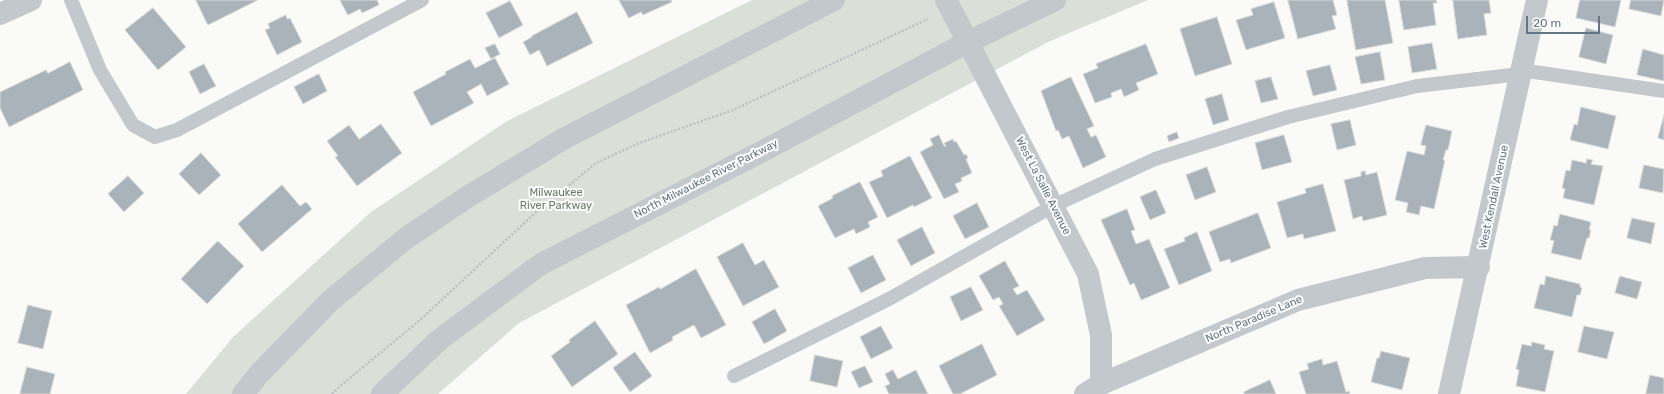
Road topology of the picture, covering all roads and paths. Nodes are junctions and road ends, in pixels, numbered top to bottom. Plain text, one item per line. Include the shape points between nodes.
1 (31, 0) edge
2 (71, 0) edge
3 (422, 0) edge
4 (834, 0) edge
5 (1055, 0) edge
6 (1537, 0) edge
7 (948, 4) edge
8 (0, 14) edge
9 (968, 42) junction
10 (1521, 72) junction
11 (1664, 91) edge
12 (1053, 206) junction
13 (1479, 267) junction
14 (734, 376) dead end
15 (1093, 389) edge
16 (242, 394) edge
17 (332, 394) edge
18 (382, 394) edge
19 (1449, 394) edge

1 - 8 street
2 - 3 lane via 100,70 133,125 155,137 177,130
4 - 16 street via 565,138 405,239 330,301
5 - 9 street, North Milwaukee River Parkway
6 - 10 street, West Kendall Avenue
7 - 9 street, West La Salle Avenue
7 - 17 path via 733,110 639,143 596,163 533,215 431,310
9 - 12 street, West La Salle Avenue
9 - 18 street, North Milwaukee River Parkway via 541,264 439,340
10 - 11 lane
10 - 12 lane via 1416,86 1288,117 1156,159
10 - 13 street, West Kendall Avenue
12 - 14 lane via 888,299
12 - 15 street, West La Salle Avenue via 1088,274 1101,335
13 - 15 street, North Paradise Lane via 1425,268 1298,300
13 - 19 street, West Kendall Avenue

